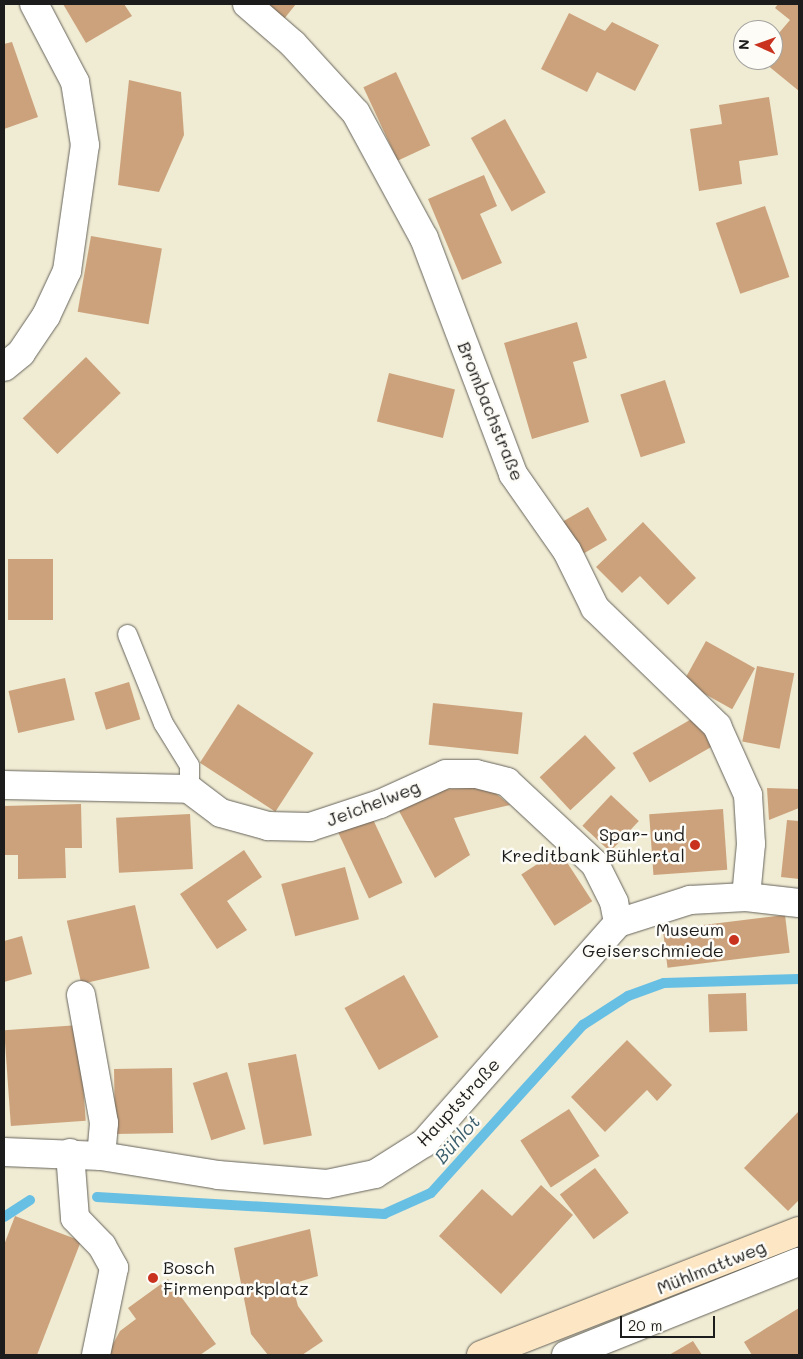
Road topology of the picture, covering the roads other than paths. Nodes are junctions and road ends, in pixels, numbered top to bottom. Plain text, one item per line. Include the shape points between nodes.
1 (34, 4) edge
2 (247, 4) edge
3 (4, 367) edge
4 (127, 634) dead end
5 (4, 785) edge
6 (189, 789) junction
7 (746, 897) junction
8 (799, 903) edge
9 (618, 923) junction
10 (81, 995) dead end
11 (4, 1152) edge
12 (70, 1153) junction
13 (101, 1156) junction
14 (799, 1231) edge
15 (799, 1262) edge
16 (96, 1355) edge
17 (481, 1355) edge
18 (566, 1355) edge

1 - 3 street via 75,82 85,145 66,271 46,316 21,353
2 - 7 street, Brombachstraße via 293,44 356,113 424,238 513,474 567,551 595,608 717,726 748,795 751,844
4 - 6 lane via 163,723 189,765
5 - 6 street
6 - 9 street, Jeichelweg via 221,813 268,826 310,827 380,804 446,774 476,774 508,782 595,864 614,902
7 - 8 street
7 - 9 street via 690,900
9 - 13 street, Hauptstraße via 424,1143 375,1174 327,1184 218,1175
10 - 13 street via 104,1123
11 - 12 street, Hauptstraße
12 - 13 street, Hauptstraße
12 - 16 street via 76,1189 75,1218 102,1246 114,1268
14 - 17 main road, Mühlmattweg
15 - 18 street

